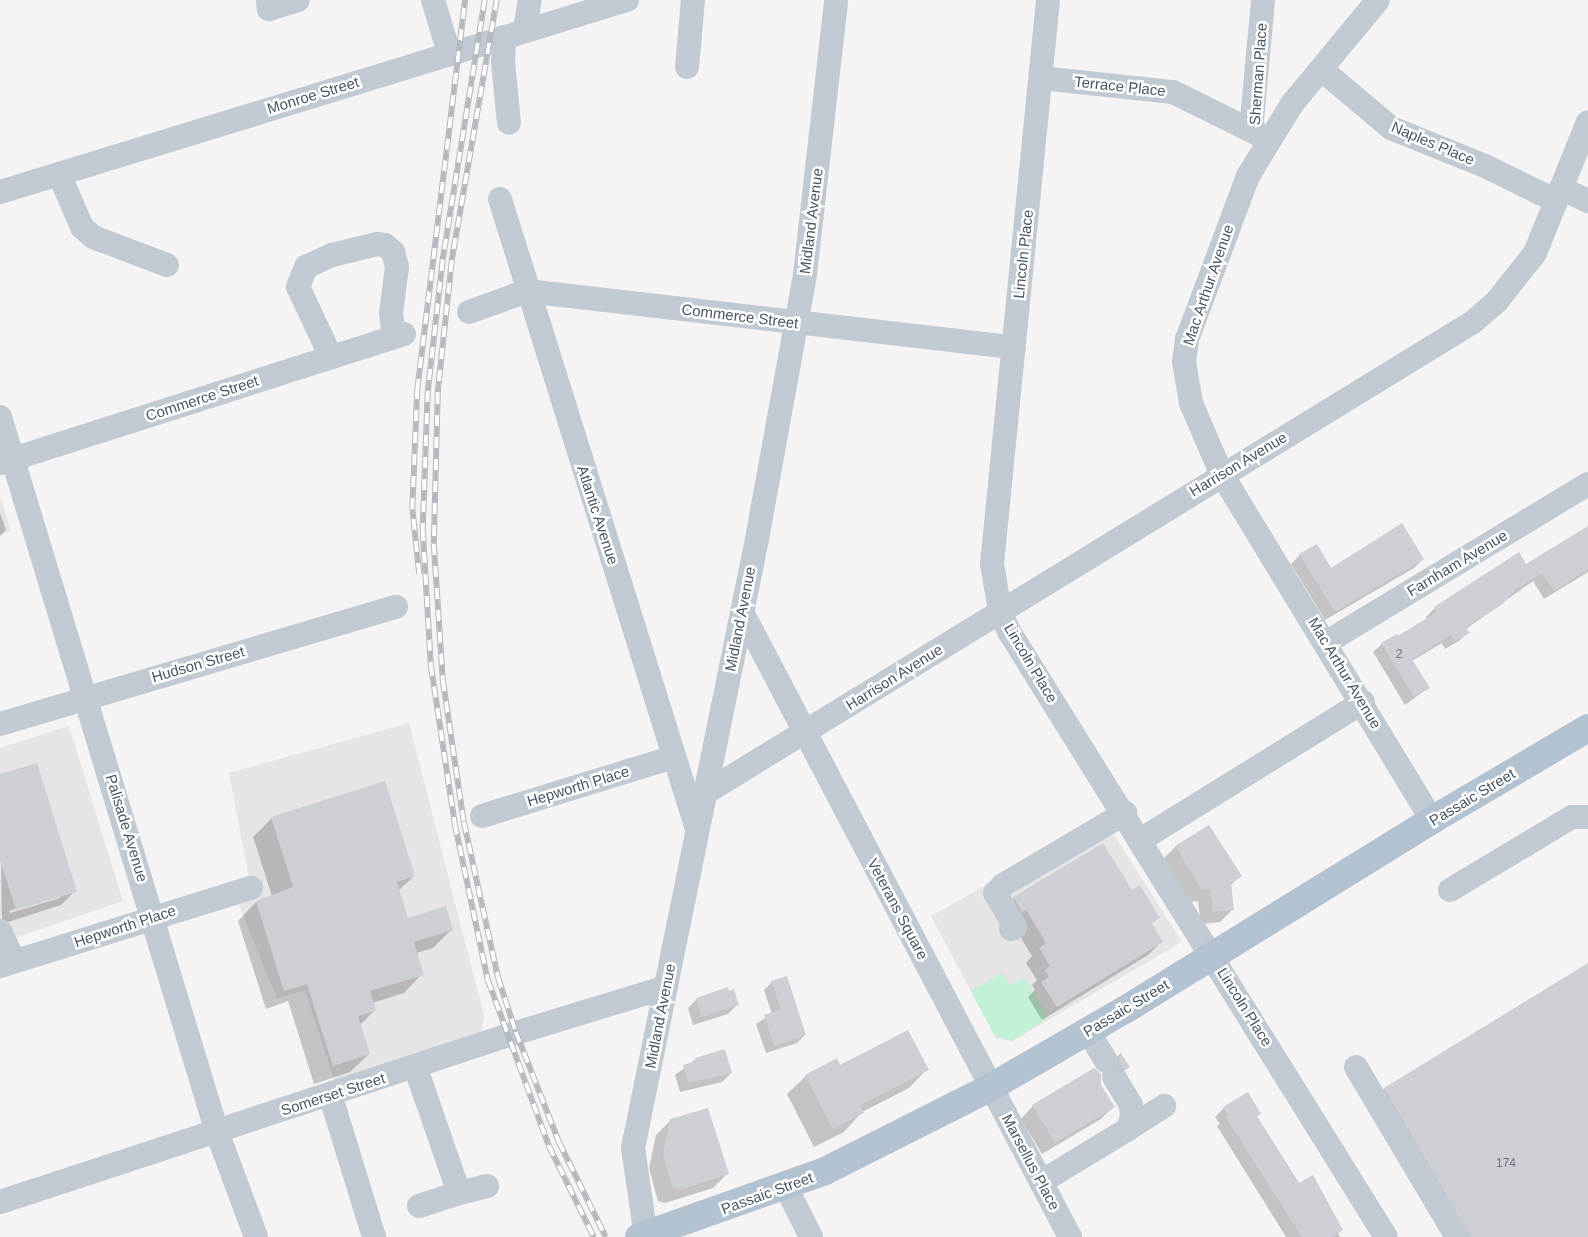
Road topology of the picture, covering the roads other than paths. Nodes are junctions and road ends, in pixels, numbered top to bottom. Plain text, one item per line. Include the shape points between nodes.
1 (268, 0) edge
2 (298, 0) edge
3 (434, 0) edge
4 (530, 0) edge
5 (626, 0) edge
6 (694, 0) edge
7 (836, 0) edge
8 (1048, 0) edge
9 (1263, 0) edge
10 (1378, 0) edge
11 (515, 34) junction
12 (449, 53) junction
13 (687, 67) dead end
14 (1320, 69) junction
15 (1040, 78) junction
16 (1588, 122) edge
17 (509, 123) dead end
18 (1260, 134) junction
19 (59, 174) junction
20 (0, 192) edge
21 (1558, 195) junction
22 (500, 199) dead end
23 (1588, 201) edge
24 (167, 265) dead end
25 (527, 292) junction
26 (469, 312) dead end
27 (796, 322) junction
28 (1014, 347) junction
29 (331, 357) junction
30 (0, 417) edge
31 (6, 461) edge
32 (1221, 473) junction
33 (1588, 484) edge
34 (396, 607) dead end
35 (1000, 611) junction
36 (742, 612) junction
37 (1327, 642) junction
38 (86, 696) junction
39 (1363, 702) junction
40 (0, 724) edge
41 (1588, 728) edge
42 (806, 731) junction
43 (674, 757) junction
44 (705, 793) junction
45 (1125, 812) junction
46 (482, 816) dead end
47 (1588, 817) edge
48 (1432, 820) junction
49 (698, 831) junction
50 (1142, 839) junction
51 (251, 888) dead end
52 (1450, 890) dead end
53 (154, 916) junction
54 (1011, 929) dead end
55 (0, 931) edge
56 (1212, 955) junction
57 (7, 964) edge
58 (666, 987) junction
59 (1088, 1031) junction
60 (415, 1066) junction
61 (1356, 1067) dead end
62 (991, 1087) junction
63 (330, 1094) junction
64 (1164, 1106) dead end
65 (1128, 1129) junction
66 (217, 1132) junction
67 (1042, 1182) junction
68 (487, 1186) dead end
69 (786, 1187) junction
70 (459, 1193) junction
71 (0, 1202) edge
72 (419, 1206) dead end
73 (643, 1236) edge
74 (256, 1237) edge
75 (374, 1237) edge
76 (811, 1237) edge
77 (1070, 1237) edge
78 (1386, 1237) edge
79 (1457, 1237) edge

1 - 2 street via 269,9
3 - 12 street
4 - 11 street
5 - 11 street, Monroe Street
6 - 13 street
7 - 27 street, Midland Avenue via 805,274
8 - 15 street, Lincoln Place
9 - 18 street, Sherman Place
10 - 14 street, Mac Arthur Avenue
11 - 12 street, Monroe Street
11 - 17 street
12 - 19 street, Monroe Street
14 - 18 street, Mac Arthur Avenue
14 - 21 street, Naples Place via 1391,128
15 - 18 street, Terrace Place via 1173,92
15 - 28 street, Lincoln Place
16 - 21 street, Harrison Avenue
18 - 32 street, Mac Arthur Avenue via 1187,339 1185,382
19 - 20 street, Monroe Street
19 - 24 street via 82,227 93,238
21 - 23 street, Naples Place
21 - 32 street, Harrison Avenue via 1530,260 1496,301 1473,322
22 - 25 street, Atlantic Avenue
25 - 26 street, Commerce Street
25 - 27 street, Commerce Street
25 - 43 street, Atlantic Avenue
27 - 28 street, Commerce Street
27 - 36 street, Midland Avenue
28 - 35 street, Lincoln Place via 992,564
29 - 29 street, Commerce Street via 399,335 391,313 397,267 392,252 385,245 377,244 332,256 306,267 298,287
29 - 31 street, Commerce Street
30 - 31 street, Palisade Avenue
31 - 38 street, Palisade Avenue
32 - 35 street, Harrison Avenue
32 - 37 street, Mac Arthur Avenue
33 - 37 street, Farnham Avenue
34 - 38 street, Hudson Street
35 - 42 street, Harrison Avenue
35 - 45 street, Lincoln Place via 1010,633
36 - 42 street, Veterans Square
36 - 44 street, Midland Avenue
37 - 39 street, Mac Arthur Avenue
38 - 40 street, Hudson Street
38 - 53 street, Palisade Avenue
39 - 48 street, Mac Arthur Avenue
39 - 50 street
41 - 48 main road, Passaic Street
42 - 44 street
42 - 62 street, Veterans Square
43 - 46 street, Hepworth Place
43 - 49 street, Atlantic Avenue
44 - 49 street, Midland Avenue
45 - 50 street, Lincoln Place
45 - 54 street via 1003,884 995,893 1015,927
47 - 52 street via 1572,817
48 - 56 main road, Passaic Street
49 - 58 street, Midland Avenue
50 - 56 street, Lincoln Place
51 - 53 street, Hepworth Place
53 - 57 street, Hepworth Place
53 - 66 street, Palisade Avenue
55 - 57 street
56 - 59 main road, Passaic Street
56 - 78 street, Lincoln Place
58 - 60 street, Somerset Street
58 - 73 street, Midland Avenue via 633,1148
59 - 62 main road, Passaic Street
59 - 65 street via 1131,1105
60 - 63 street, Somerset Street
60 - 70 street
61 - 79 street
62 - 67 street, Marsellus Place
62 - 69 main road, Passaic Street via 894,1138
63 - 66 street, Somerset Street
63 - 75 street
64 - 65 street
65 - 67 street
66 - 71 street, Somerset Street
66 - 74 street, Palisade Avenue
67 - 77 street, Marsellus Place
68 - 70 street
69 - 73 main road, Passaic Street
69 - 76 street
70 - 72 street

